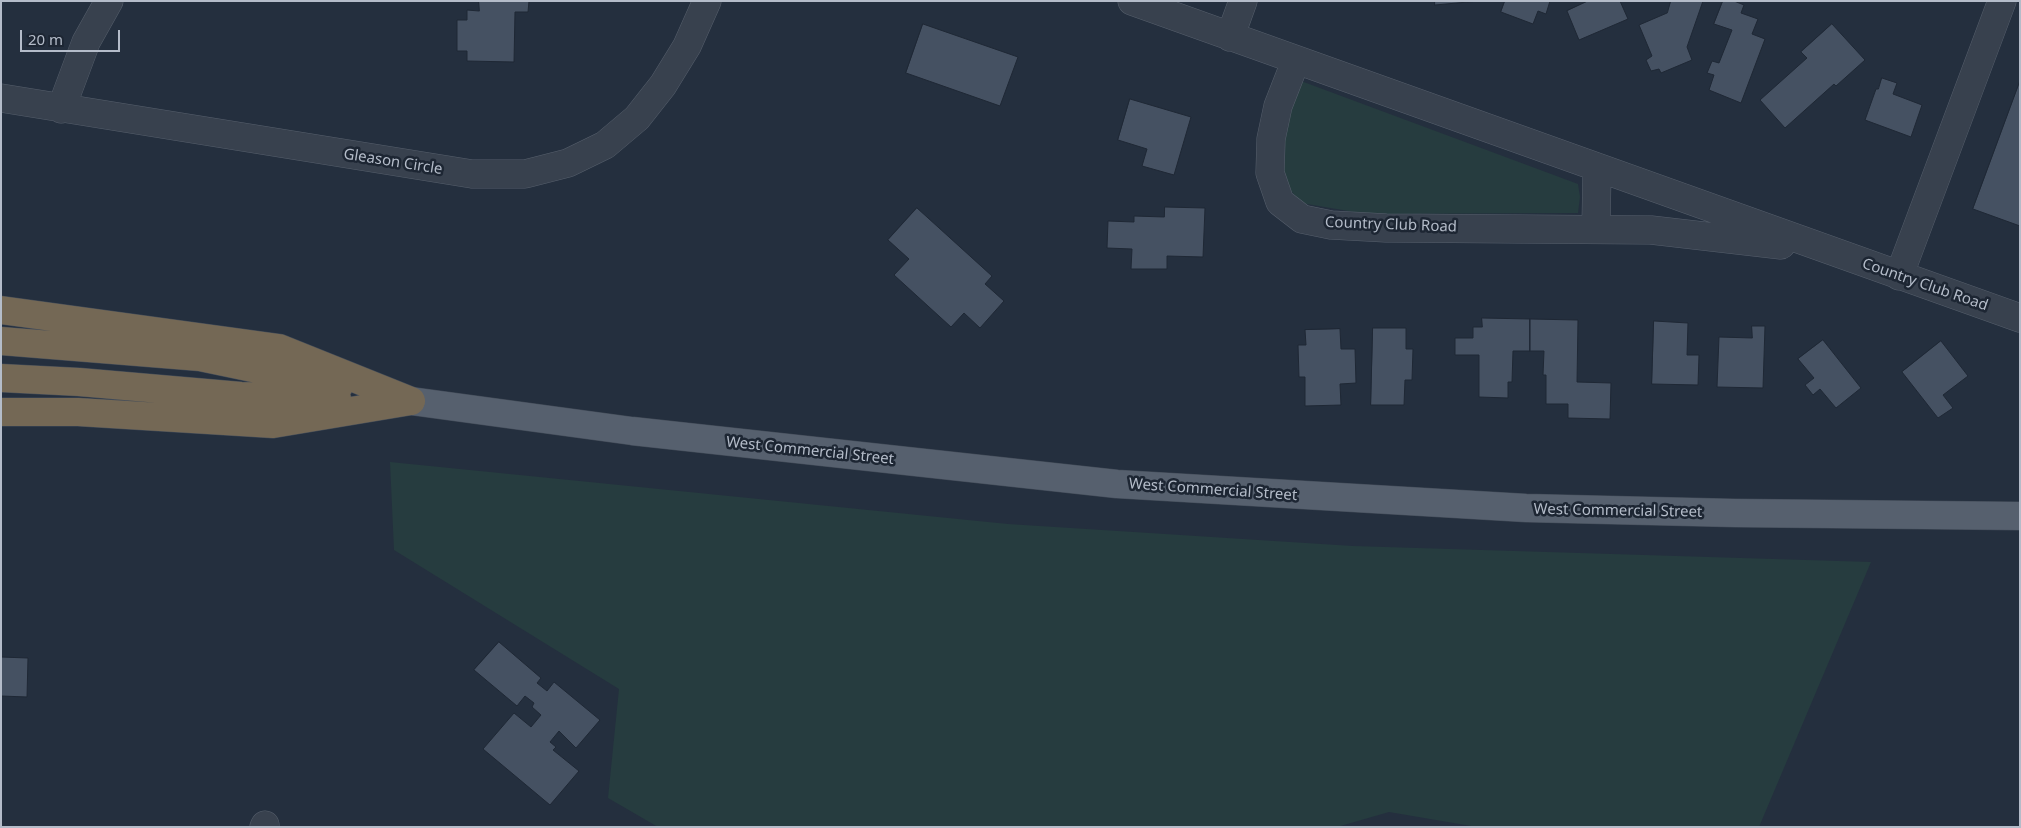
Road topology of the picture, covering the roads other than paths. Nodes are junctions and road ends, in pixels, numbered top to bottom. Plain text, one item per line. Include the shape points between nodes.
1 (109, 1) edge
2 (707, 1) edge
3 (1132, 1) edge
4 (1243, 1) edge
5 (2002, 1) edge
6 (1230, 37) junction
7 (1296, 60) junction
8 (1, 98) edge
9 (60, 109) junction
10 (1596, 168) junction
11 (1596, 229) junction
12 (1830, 251) junction
13 (1899, 276) junction
14 (1, 310) edge
15 (2020, 318) edge
16 (1, 341) edge
17 (1, 378) edge
18 (411, 401) junction
19 (1, 412) edge
20 (2020, 516) edge

1 - 9 street via 86,42
2 - 9 street, Gleason Circle via 687,46 663,85 637,118 605,145 568,163 526,174 472,174
3 - 6 street, Country Club Road
4 - 6 street
5 - 13 street
6 - 7 street, Country Club Road
7 - 10 street, Country Club Road
7 - 11 street, Country Club Road via 1278,106 1271,139 1270,173 1280,202 1302,219 1386,228
8 - 9 street, Gleason Circle
10 - 11 street
10 - 12 street, Country Club Road
11 - 12 street, Country Club Road via 1651,230
12 - 13 street, Country Club Road
13 - 15 street, Country Club Road
14 - 18 highway via 279,348
16 - 18 highway via 200,357
17 - 18 highway via 241,396
18 - 19 highway via 273,424 78,412
18 - 20 main road, West Commercial Street via 652,433 1117,484 1526,508 1734,514

